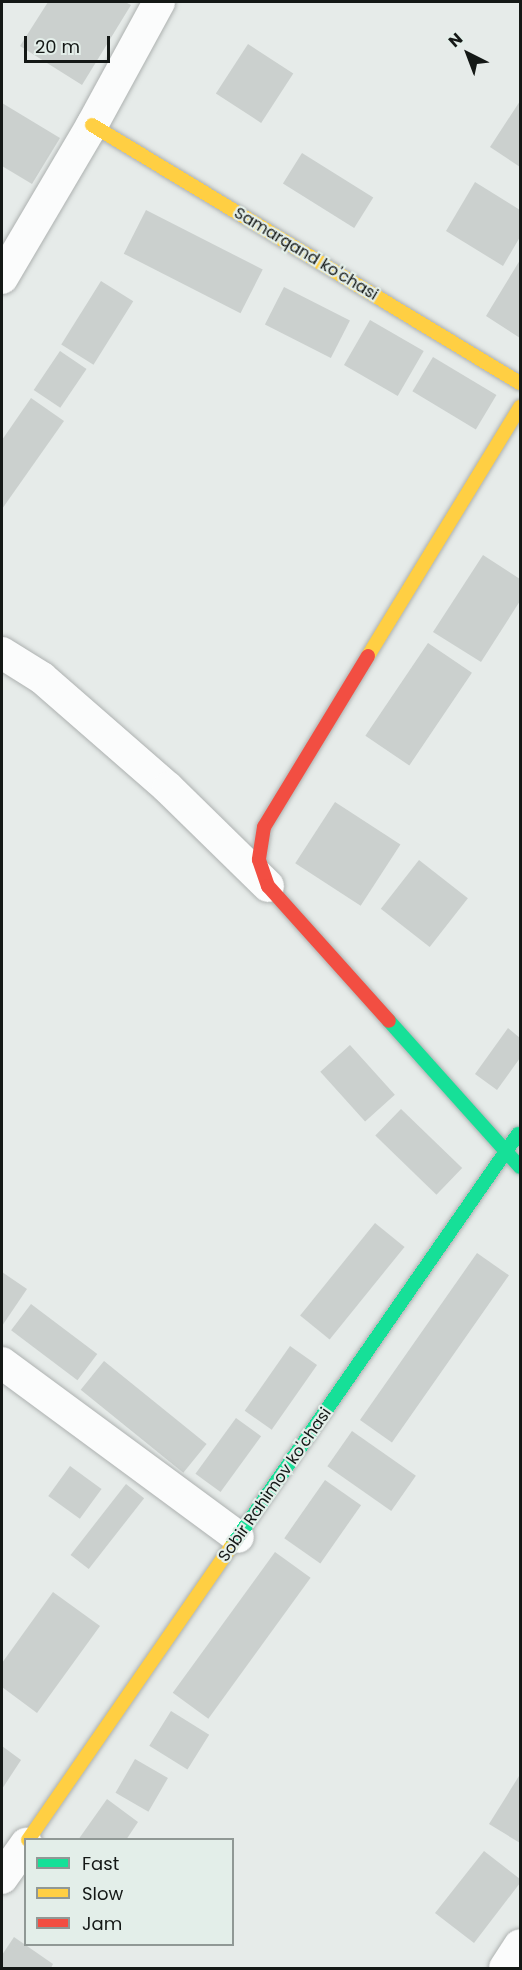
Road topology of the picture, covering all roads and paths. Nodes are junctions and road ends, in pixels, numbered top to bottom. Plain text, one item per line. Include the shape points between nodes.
1 (159, 2) edge
2 (92, 125) junction
3 (2, 278) edge
4 (520, 383) edge
5 (520, 407) edge
6 (2, 653) edge
7 (268, 886) junction
8 (520, 1131) edge
9 (507, 1149) junction
10 (520, 1167) edge
11 (2, 1363) edge
12 (238, 1538) junction
13 (29, 1838) edge
14 (24, 1847) edge
15 (2, 1878) edge
16 (520, 1945) edge
17 (505, 1968) edge

1 - 2 street
2 - 3 street
2 - 4 street, Samarqand ko'chasi
5 - 7 street via 264,827 259,860
6 - 7 street via 60,694 168,788
7 - 9 street
8 - 9 street, Sobir Rahimov ko'chasi
9 - 10 street
9 - 12 street, Sobir Rahimov ko'chasi
11 - 12 street
12 - 13 street, Sobir Rahimov ko'chasi
14 - 15 street
16 - 17 street

